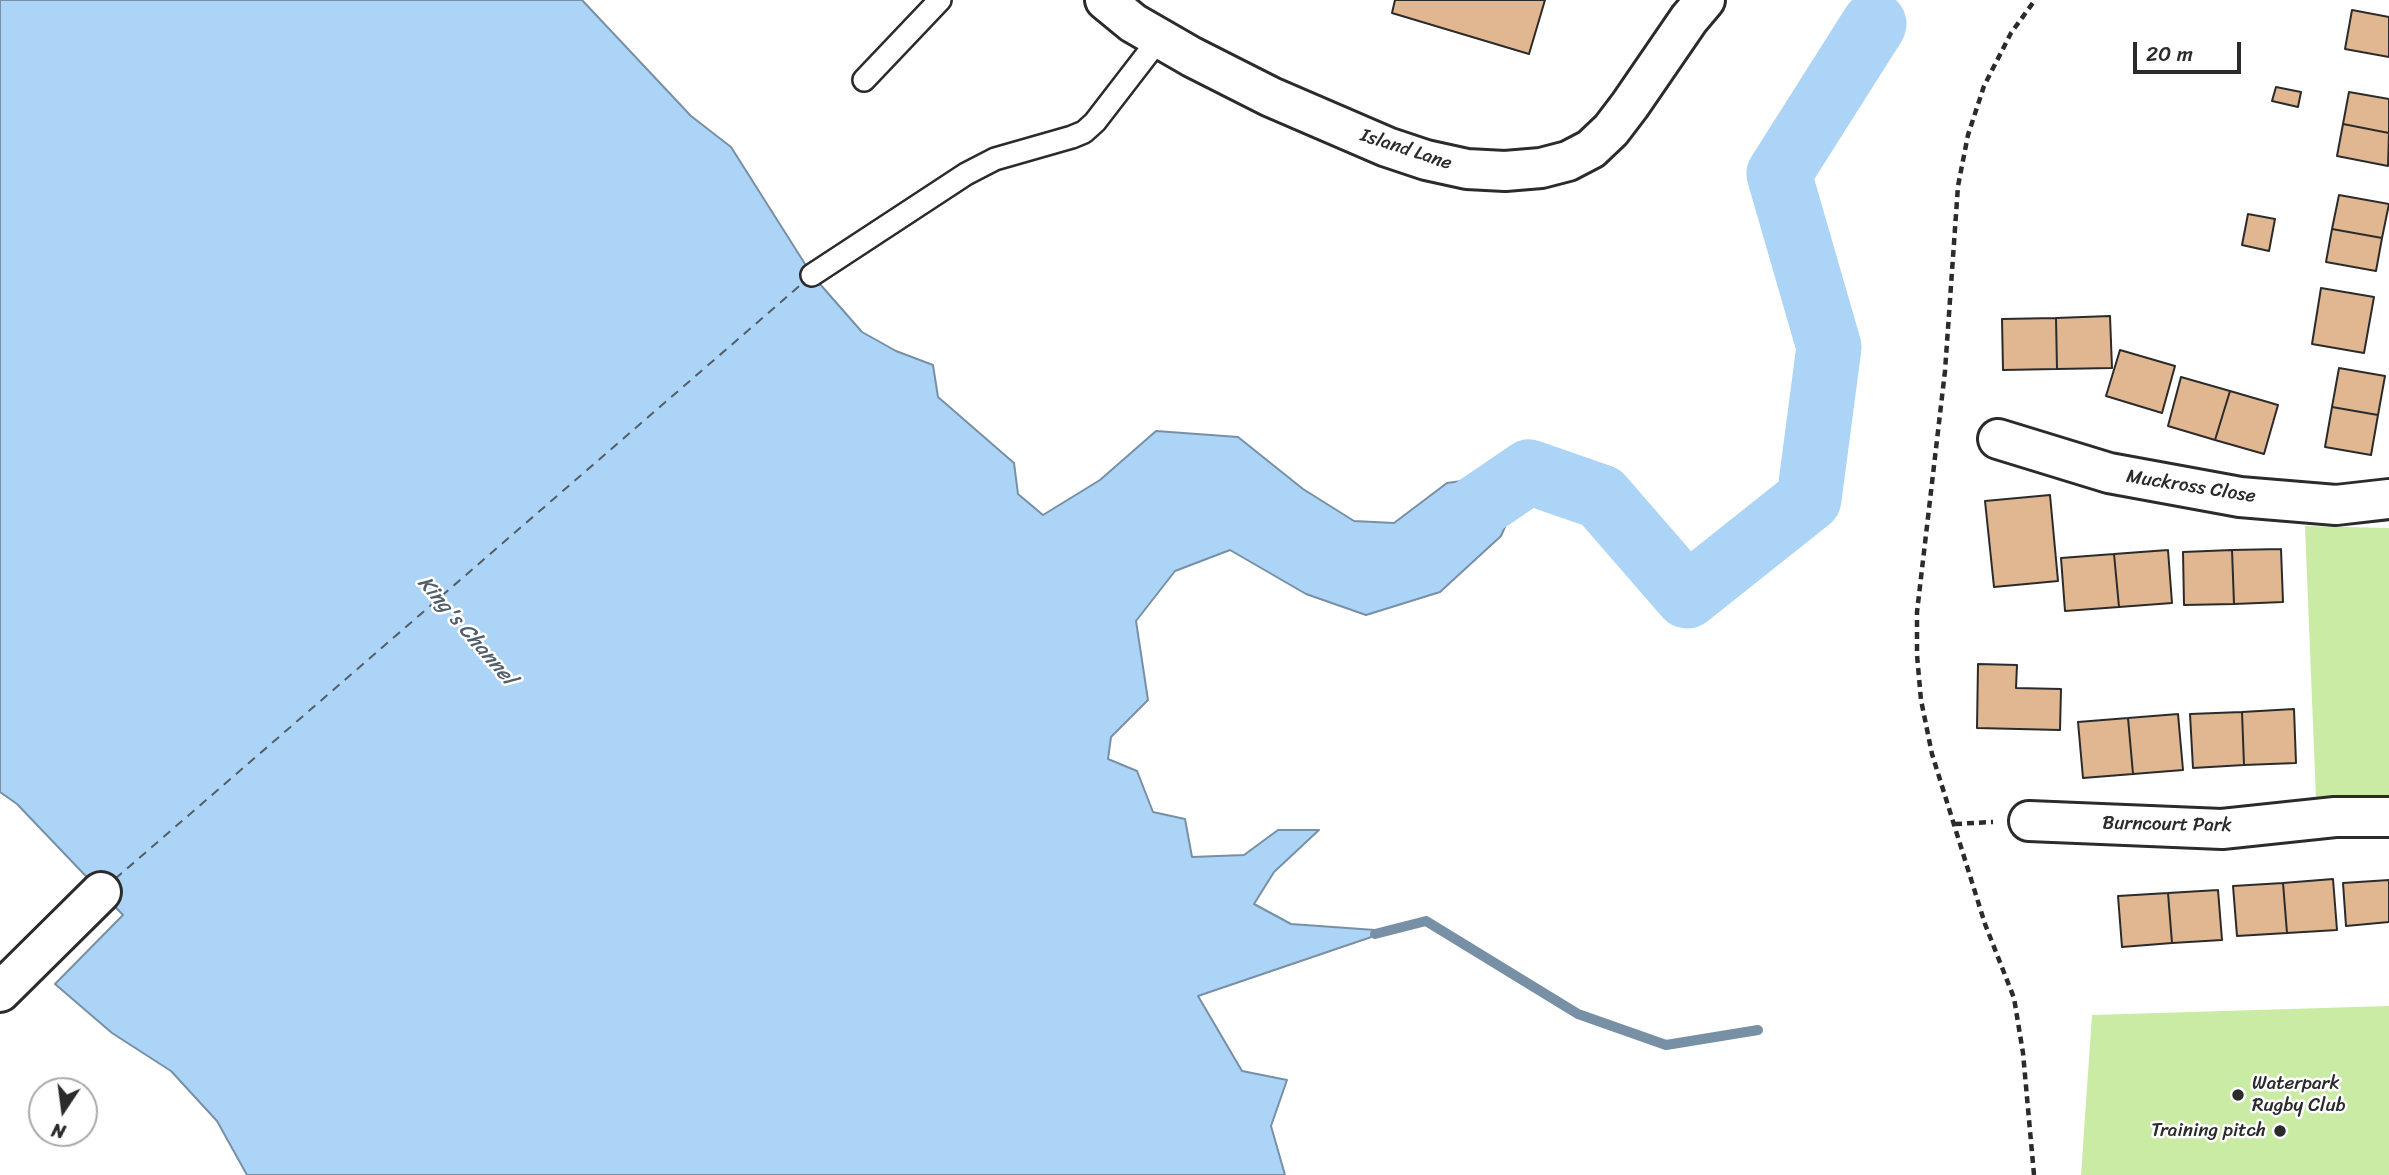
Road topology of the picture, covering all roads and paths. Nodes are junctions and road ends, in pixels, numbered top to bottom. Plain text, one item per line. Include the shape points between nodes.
1 (940, 0) edge
2 (1105, 0) edge
3 (1705, 0) edge
4 (2035, 0) edge
5 (1159, 38) junction
6 (864, 80) dead end
7 (812, 275) dead end
8 (1998, 439) dead end
9 (2389, 499) edge
10 (2389, 817) edge
11 (2029, 821) dead end
12 (101, 892) dead end
13 (0, 992) edge
14 (2034, 1175) edge

1 - 6 lane
2 - 5 street, Island Lane
3 - 5 street, Island Lane via 1624,114 1591,149 1568,161 1506,171 1467,169 1387,147 1271,97
4 - 14 path via 2011,33 1984,86 1958,186 1945,371 1917,612 1921,700 1932,754 1985,924 2014,999
5 - 7 lane via 1084,132 995,159 966,174
8 - 9 street, Muckross Close via 2109,473 2240,497 2336,505
10 - 11 street, Burncourt Park via 2335,817 2222,829
12 - 13 street

